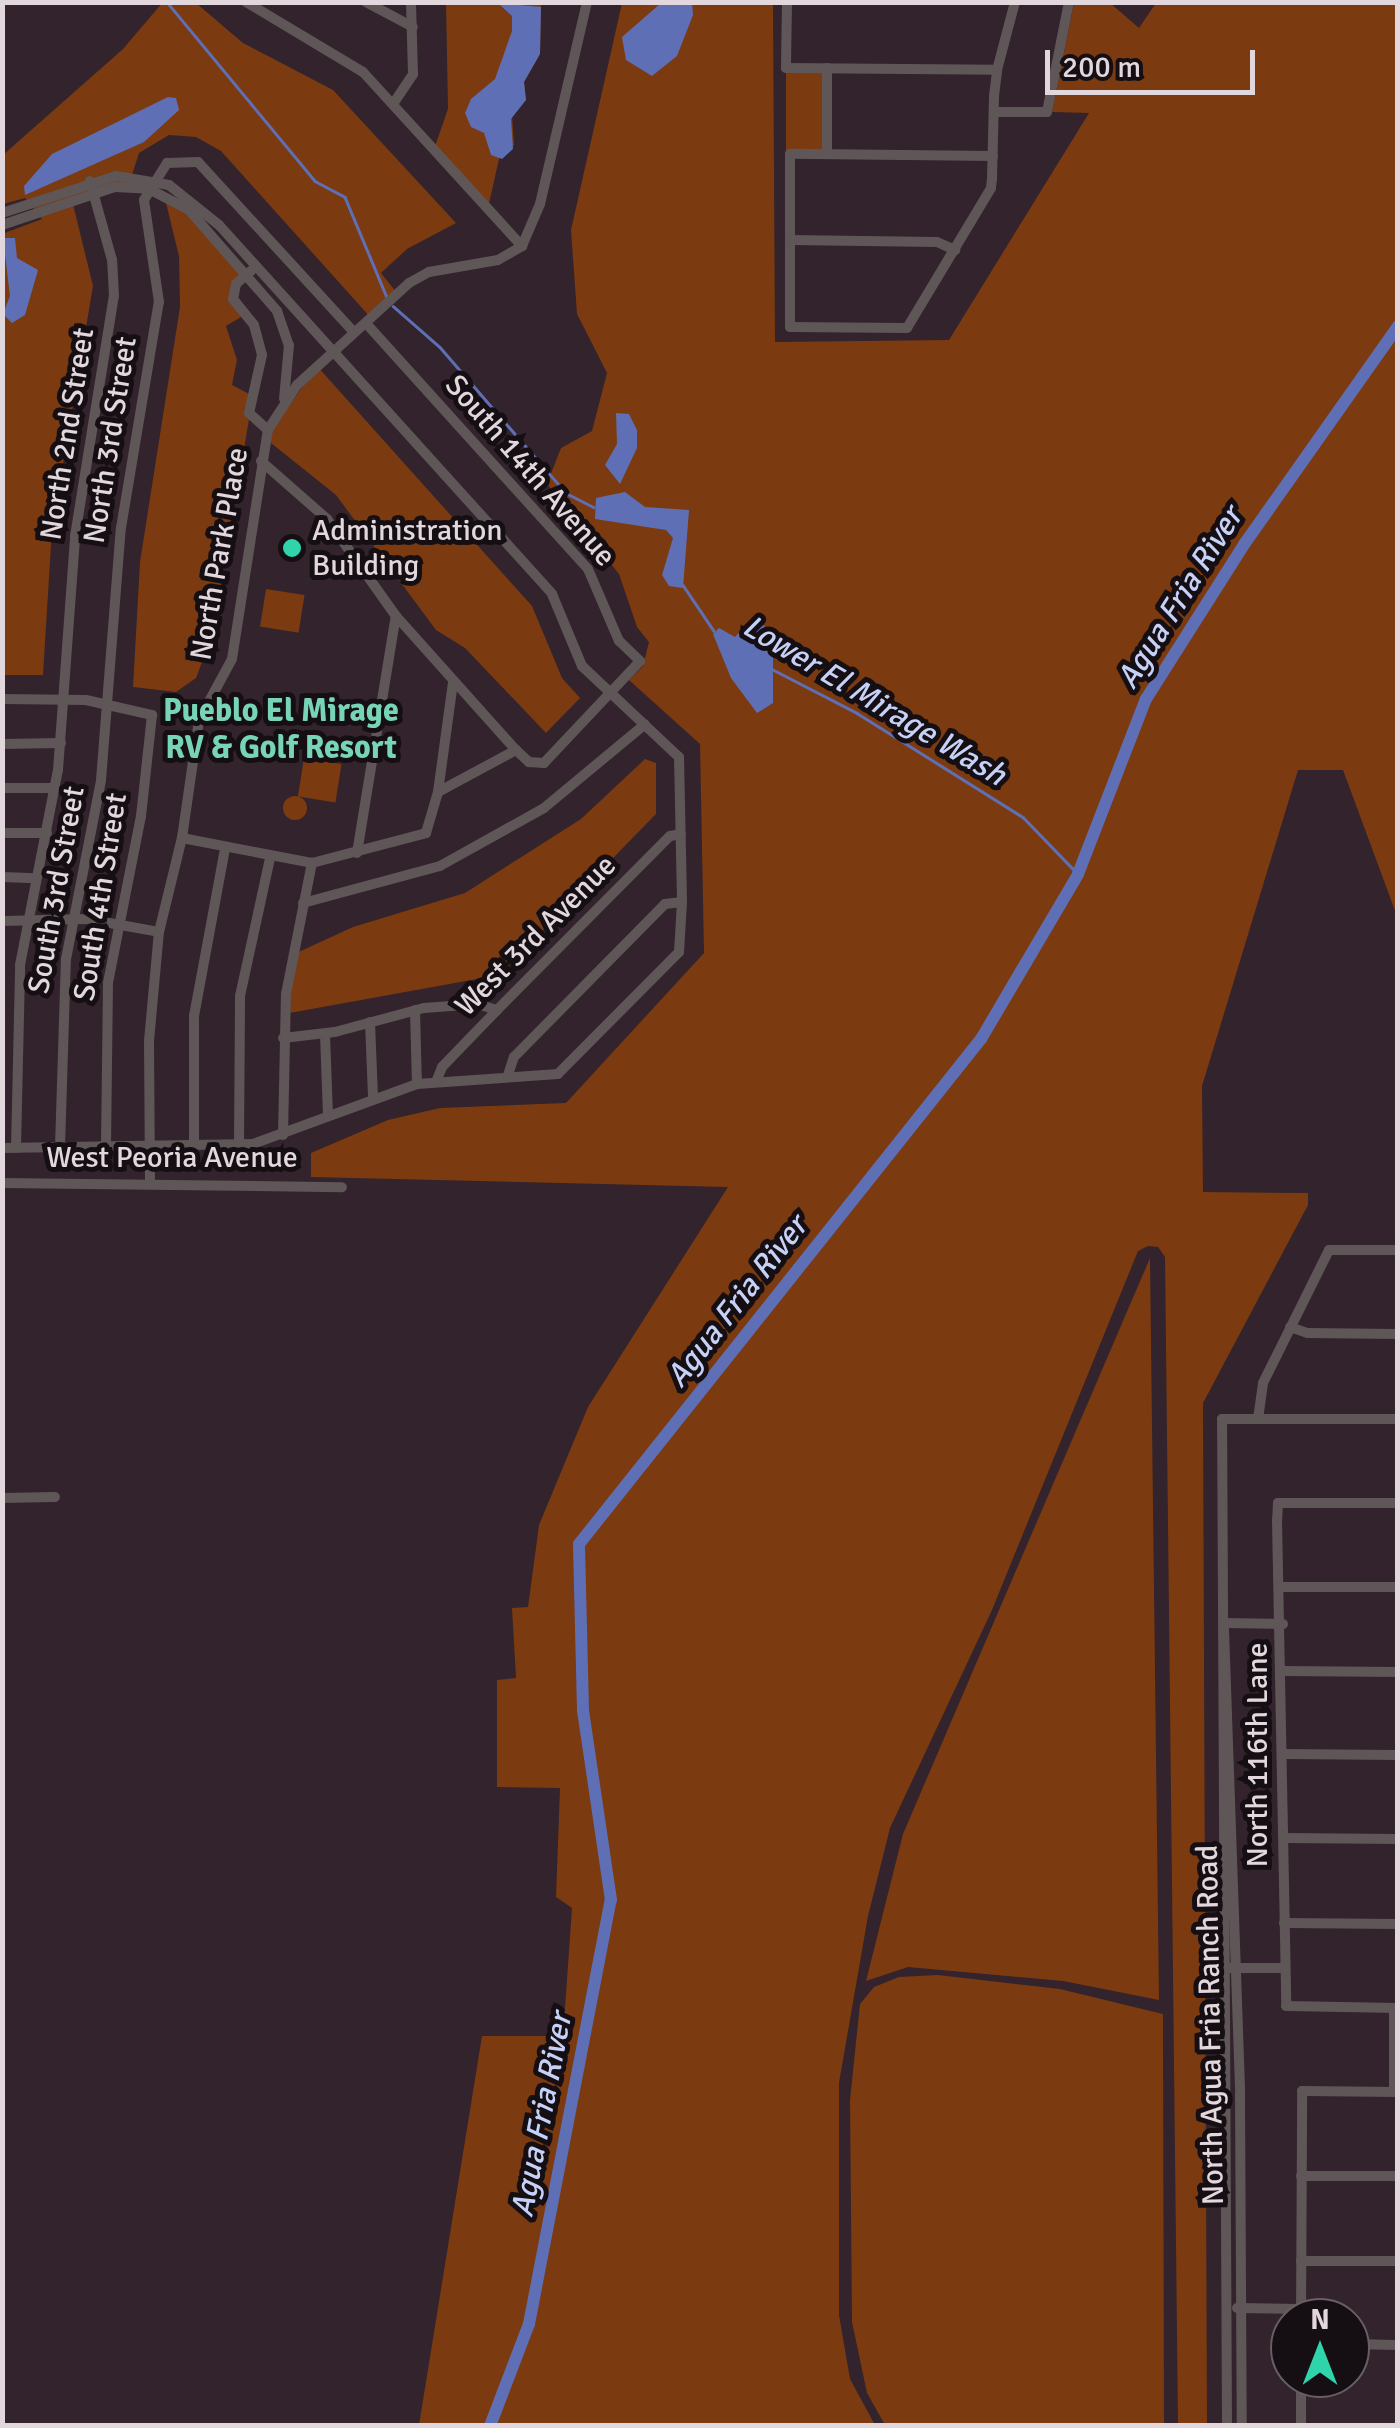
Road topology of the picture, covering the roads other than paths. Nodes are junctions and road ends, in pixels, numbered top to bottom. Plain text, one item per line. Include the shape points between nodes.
1 (246, 2) edge
2 (366, 2) edge
3 (411, 2) edge
4 (587, 2) edge
5 (787, 2) edge
6 (1015, 2) edge
7 (1070, 2) edge
8 (412, 26) junction
9 (827, 68) junction
10 (997, 70) junction
11 (393, 104) junction
12 (994, 112) junction
13 (827, 154) junction
14 (993, 156) junction
15 (152, 184) junction
16 (92, 186) junction
17 (2, 213) edge
18 (2, 225) edge
19 (790, 240) junction
20 (522, 246) junction
21 (955, 250) junction
22 (252, 270) junction
23 (366, 322) junction
24 (354, 332) junction
25 (332, 352) junction
26 (282, 405) junction
27 (268, 430) junction
28 (261, 462) junction
29 (396, 616) junction
30 (453, 682) junction
31 (612, 695) junction
32 (2, 699) edge
33 (64, 699) junction
34 (109, 702) junction
35 (645, 724) junction
36 (61, 743) junction
37 (2, 744) edge
38 (516, 750) junction
39 (2, 788) edge
40 (55, 788) junction
41 (438, 792) junction
42 (2, 833) edge
43 (47, 833) junction
44 (681, 834) junction
45 (182, 838) junction
46 (225, 848) junction
47 (357, 853) junction
48 (270, 858) junction
49 (312, 863) junction
50 (2, 877) edge
51 (36, 878) junction
52 (682, 902) junction
53 (303, 904) junction
54 (72, 920) junction
55 (2, 921) edge
56 (27, 921) junction
57 (116, 923) junction
58 (159, 932) junction
59 (416, 1010) junction
60 (497, 1010) junction
61 (370, 1022) junction
62 (325, 1034) junction
63 (283, 1038) junction
64 (508, 1074) junction
65 (436, 1082) junction
66 (416, 1084) junction
67 (373, 1096) junction
68 (328, 1114) junction
69 (283, 1134) junction
70 (240, 1145) junction
71 (194, 1146) junction
72 (106, 1147) junction
73 (150, 1147) junction
74 (2, 1148) edge
75 (16, 1148) junction
76 (60, 1148) junction
77 (2, 1184) edge
78 (150, 1184) junction
79 (342, 1187) dead end
80 (1398, 1250) edge
81 (1290, 1327) junction
82 (1398, 1334) edge
83 (1258, 1419) junction
84 (1398, 1419) edge
85 (55, 1497) dead end
86 (2, 1498) edge
87 (1398, 1503) edge
88 (1281, 1586) junction
89 (1398, 1587) edge
90 (1223, 1623) junction
91 (1282, 1624) junction
92 (1283, 1670) junction
93 (1398, 1672) edge
94 (1283, 1754) junction
95 (1398, 1755) edge
96 (1284, 1838) junction
97 (1398, 1839) edge
98 (1284, 1923) junction
99 (1398, 1924) edge
100 (1228, 1968) junction
101 (1285, 1968) junction
102 (1396, 2008) edge
103 (1396, 2092) edge
104 (1302, 2176) junction
105 (1398, 2176) edge
106 (1301, 2261) junction
107 (1398, 2261) edge
108 (1301, 2298) edge
109 (1226, 2308) junction
110 (1241, 2308) junction
111 (1270, 2310) edge
112 (1370, 2344) edge
113 (1398, 2345) edge
114 (1301, 2398) edge
115 (1227, 2426) edge
116 (1242, 2426) edge
117 (1301, 2426) edge

1 - 11 street via 349,61
2 - 8 street
3 - 8 street
4 - 20 street via 540,204
5 - 9 street via 786,68
6 - 10 street
7 - 12 street via 1047,112
8 - 11 street via 413,74
9 - 10 street
9 - 13 street
10 - 12 street
11 - 20 street
12 - 14 street
13 - 14 street
13 - 19 street via 790,154
14 - 21 street via 991,188
15 - 16 street
15 - 22 street
15 - 24 street via 167,163 198,162
15 - 34 street, North 3rd Street via 144,200 159,302 120,528
16 - 17 street
16 - 18 street
16 - 33 street, North 2nd Street via 114,296 76,536
19 - 21 street via 937,242
19 - 21 street via 790,328 907,328
20 - 23 street, North Park Place via 498,260 419,276
22 - 25 street
22 - 26 street via 288,340
22 - 27 street via 236,284 233,299 254,325 262,355 250,417
23 - 24 street, North Park Place
23 - 31 street, South 14th Avenue via 588,569 619,642 640,662
24 - 25 street, North Park Place
25 - 26 street, North Park Place
25 - 31 street via 552,594 582,666
26 - 27 street, North Park Place
27 - 28 street, North Park Place
28 - 29 street via 328,519
28 - 45 street, North Park Place via 232,659 198,720
29 - 30 street
29 - 47 street
30 - 38 street
30 - 41 street
31 - 35 street
31 - 38 street via 544,763 529,762
32 - 33 street
33 - 34 street
33 - 36 street, North 2nd Street
34 - 54 street, South 3rd Street via 102,780
34 - 57 street, South 4th Street via 152,715 141,816
35 - 44 street via 679,756
35 - 53 street via 544,808 440,866
36 - 37 street
36 - 40 street, North 2nd Street
38 - 41 street
39 - 40 street
40 - 43 street, North 2nd Street
41 - 47 street via 426,833
42 - 43 street
43 - 51 street, North 2nd Street
44 - 52 street
44 - 60 street, West 3rd Avenue via 670,836
45 - 46 street
45 - 58 street
46 - 48 street
46 - 71 street via 196,1002
47 - 49 street
48 - 49 street
48 - 70 street via 240,996
49 - 53 street
50 - 51 street
51 - 56 street, North 2nd Street
52 - 64 street via 666,904 514,1057
52 - 64 street via 681,944 558,1074
53 - 63 street
54 - 56 street
54 - 57 street
54 - 76 street, South 3rd Street via 61,1008
55 - 56 street
56 - 75 street, North 2nd Street via 16,1034
57 - 58 street
57 - 72 street, South 4th Street via 104,1047
58 - 73 street via 149,1041
59 - 60 street via 478,1004
59 - 61 street
59 - 66 street
60 - 65 street, West 3rd Avenue via 442,1067
61 - 62 street
61 - 67 street
62 - 63 street
62 - 68 street
63 - 69 street
64 - 65 street
65 - 66 street
66 - 67 street
67 - 68 street
68 - 69 street
69 - 70 street
70 - 71 street
71 - 73 street
72 - 73 street
72 - 76 street
73 - 78 street
74 - 75 street
75 - 76 street
77 - 78 street, West Peoria Avenue
78 - 79 street, West Peoria Avenue
80 - 81 street via 1329,1250
81 - 82 street
81 - 83 street via 1263,1383
83 - 84 street
83 - 90 street, North Agua Fria Ranch Road via 1222,1419
85 - 86 street
87 - 88 street, North 116th Lane via 1278,1502
88 - 89 street
88 - 91 street, North 116th Lane
90 - 91 street
90 - 100 street, North Agua Fria Ranch Road via 1230,1686
91 - 92 street, North 116th Lane
92 - 93 street
92 - 94 street, North 116th Lane
94 - 95 street
94 - 96 street, North 116th Lane
96 - 97 street
96 - 98 street, North 116th Lane
98 - 99 street
98 - 101 street, North 116th Lane
100 - 101 street
100 - 109 street, North Agua Fria Ranch Road
100 - 110 street, North Agua Fria Ranch Road
101 - 102 street, North 116th Lane via 1286,2006
102 - 103 street
103 - 104 street via 1302,2091
104 - 105 street
104 - 106 street
106 - 107 street
106 - 108 street
109 - 110 street
109 - 115 street, North Agua Fria Ranch Road
110 - 111 street
110 - 116 street, North Agua Fria Ranch Road
112 - 113 street
114 - 117 street

